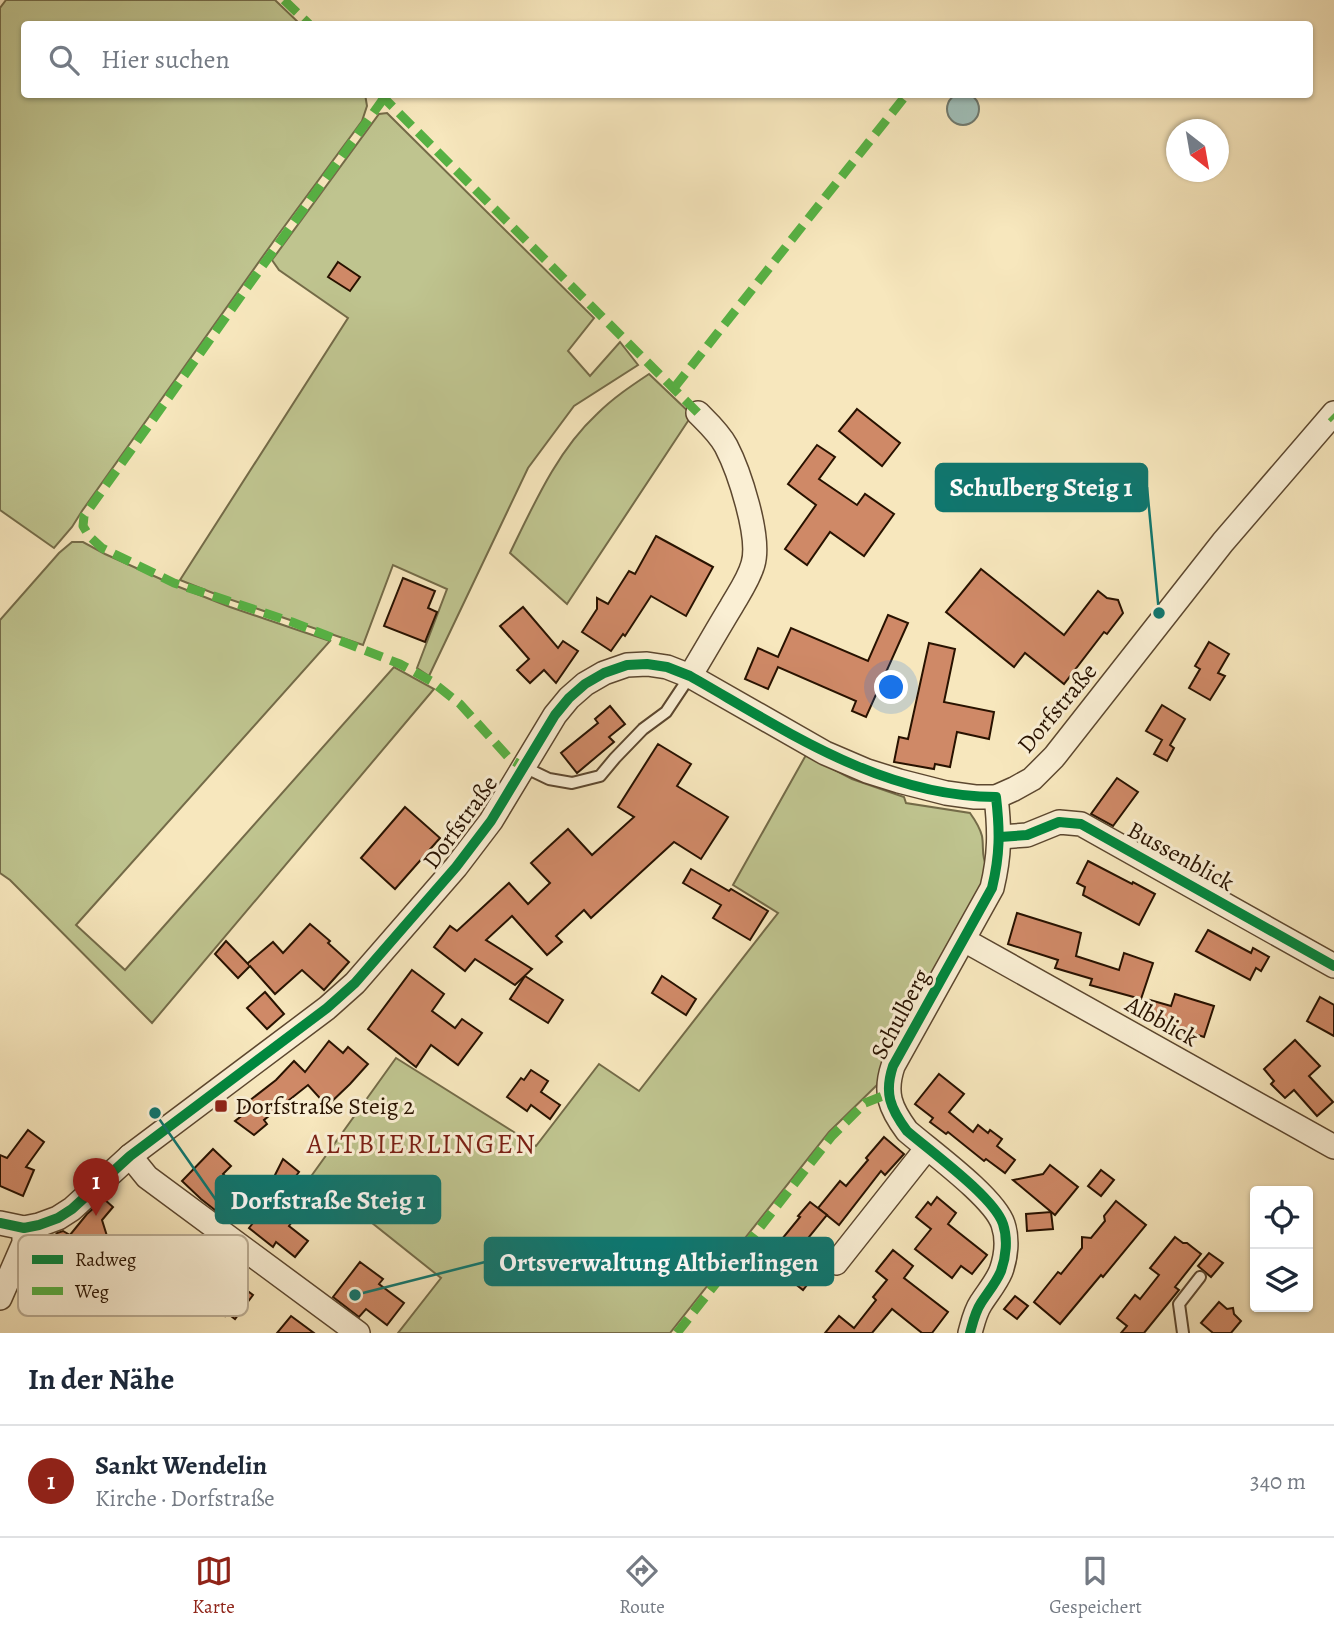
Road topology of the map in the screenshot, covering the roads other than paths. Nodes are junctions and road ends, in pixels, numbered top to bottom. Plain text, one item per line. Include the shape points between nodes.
1 (698, 413) dead end
2 (1334, 413) edge
3 (690, 676) junction
4 (524, 767) junction
5 (996, 797) junction
6 (1000, 837) junction
7 (964, 940) junction
8 (1334, 966) edge
9 (1334, 1147) edge
10 (927, 1148) junction
11 (130, 1156) junction
12 (0, 1223) edge
13 (24, 1228) junction
14 (24, 1235) edge
15 (225, 1235) edge
16 (248, 1252) edge
17 (18, 1257) edge
18 (836, 1263) dead end
19 (1200, 1277) dead end
20 (0, 1298) edge
21 (358, 1333) edge
22 (970, 1333) edge
23 (1183, 1333) edge

1 - 3 street via 725,444 735,466 755,545 746,581
2 - 5 street, Dorfstraße via 1223,542 1054,757 1032,779
3 - 4 street, Dorfstraße via 647,664 604,673 569,698
3 - 4 lane via 666,712 600,776 572,783
3 - 5 street, Dorfstraße via 825,753 867,771 951,794
4 - 11 street, Dorfstraße via 456,867 355,983
5 - 6 street, Schulberg
6 - 7 street, Schulberg via 992,888
6 - 8 street, Bussenblick via 1027,835 1059,822 1081,824
7 - 9 street, Albblick
7 - 10 street, Schulberg via 889,1079 888,1094 897,1119
10 - 18 street
10 - 22 street, Schulberg via 986,1198 1003,1224 1006,1254 1001,1271 980,1304
11 - 13 street, Dorfstraße via 58,1219
11 - 15 street via 147,1177
12 - 13 street, Dorfstraße
13 - 14 street
16 - 21 street
17 - 20 street
19 - 23 lane via 1179,1304

